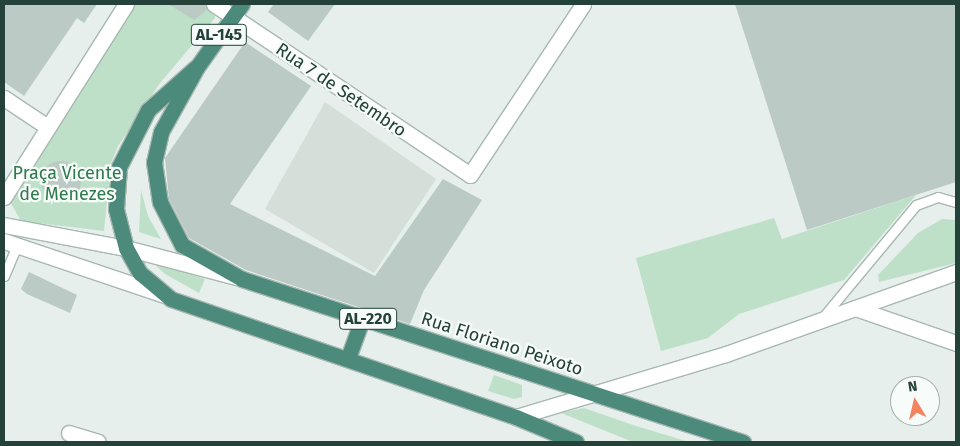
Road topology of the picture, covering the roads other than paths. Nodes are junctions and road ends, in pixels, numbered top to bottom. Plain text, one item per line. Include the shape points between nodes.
1 (126, 4) edge
2 (214, 4) edge
3 (242, 4) edge
4 (583, 4) edge
5 (232, 17) junction
6 (196, 67) junction
7 (4, 98) edge
8 (46, 126) junction
9 (4, 197) edge
10 (956, 202) edge
11 (4, 225) edge
12 (10, 244) edge
13 (126, 248) junction
14 (956, 272) edge
15 (4, 276) edge
16 (242, 279) junction
17 (164, 295) junction
18 (855, 308) junction
19 (363, 318) junction
20 (820, 320) junction
21 (956, 343) edge
22 (348, 358) junction
23 (595, 394) junction
24 (516, 417) junction
25 (692, 425) junction
26 (69, 433) dead end
27 (98, 442) edge
28 (576, 442) edge
29 (707, 442) edge
30 (743, 442) edge

1 - 8 street
2 - 5 street, Rua 7 de Setembro
3 - 5 highway, Rua Floriano Peixoto / AL-145
4 - 5 street, Rua 7 de Setembro via 470,175
5 - 6 highway, Rua Floriano Peixoto / AL-145
6 - 13 highway, Rua Floriano Peixoto / AL-220 via 148,110 119,167 116,209
6 - 16 highway, Rua Floriano Peixoto / AL-220 via 161,132 154,162 160,202 182,245
7 - 8 street
8 - 9 street
10 - 20 lane via 938,198 916,205
11 - 13 street
12 - 15 lane
12 - 17 street
13 - 16 street
13 - 17 highway, Rua Floriano Peixoto / AL-220 via 140,273
14 - 18 street
16 - 19 highway, Rua Floriano Peixoto / AL-220
17 - 22 highway, AL-220 / AL-220
18 - 20 street
18 - 21 street
19 - 22 highway
19 - 23 highway, Rua Floriano Peixoto / AL-220
20 - 23 street
22 - 24 highway, AL-220 / AL-220
23 - 24 street
23 - 25 highway, Rua Floriano Peixoto / AL-220
24 - 28 highway, AL-220 / AL-220
25 - 29 highway
25 - 30 highway, Rua Floriano Peixoto / AL-220
26 - 27 street

